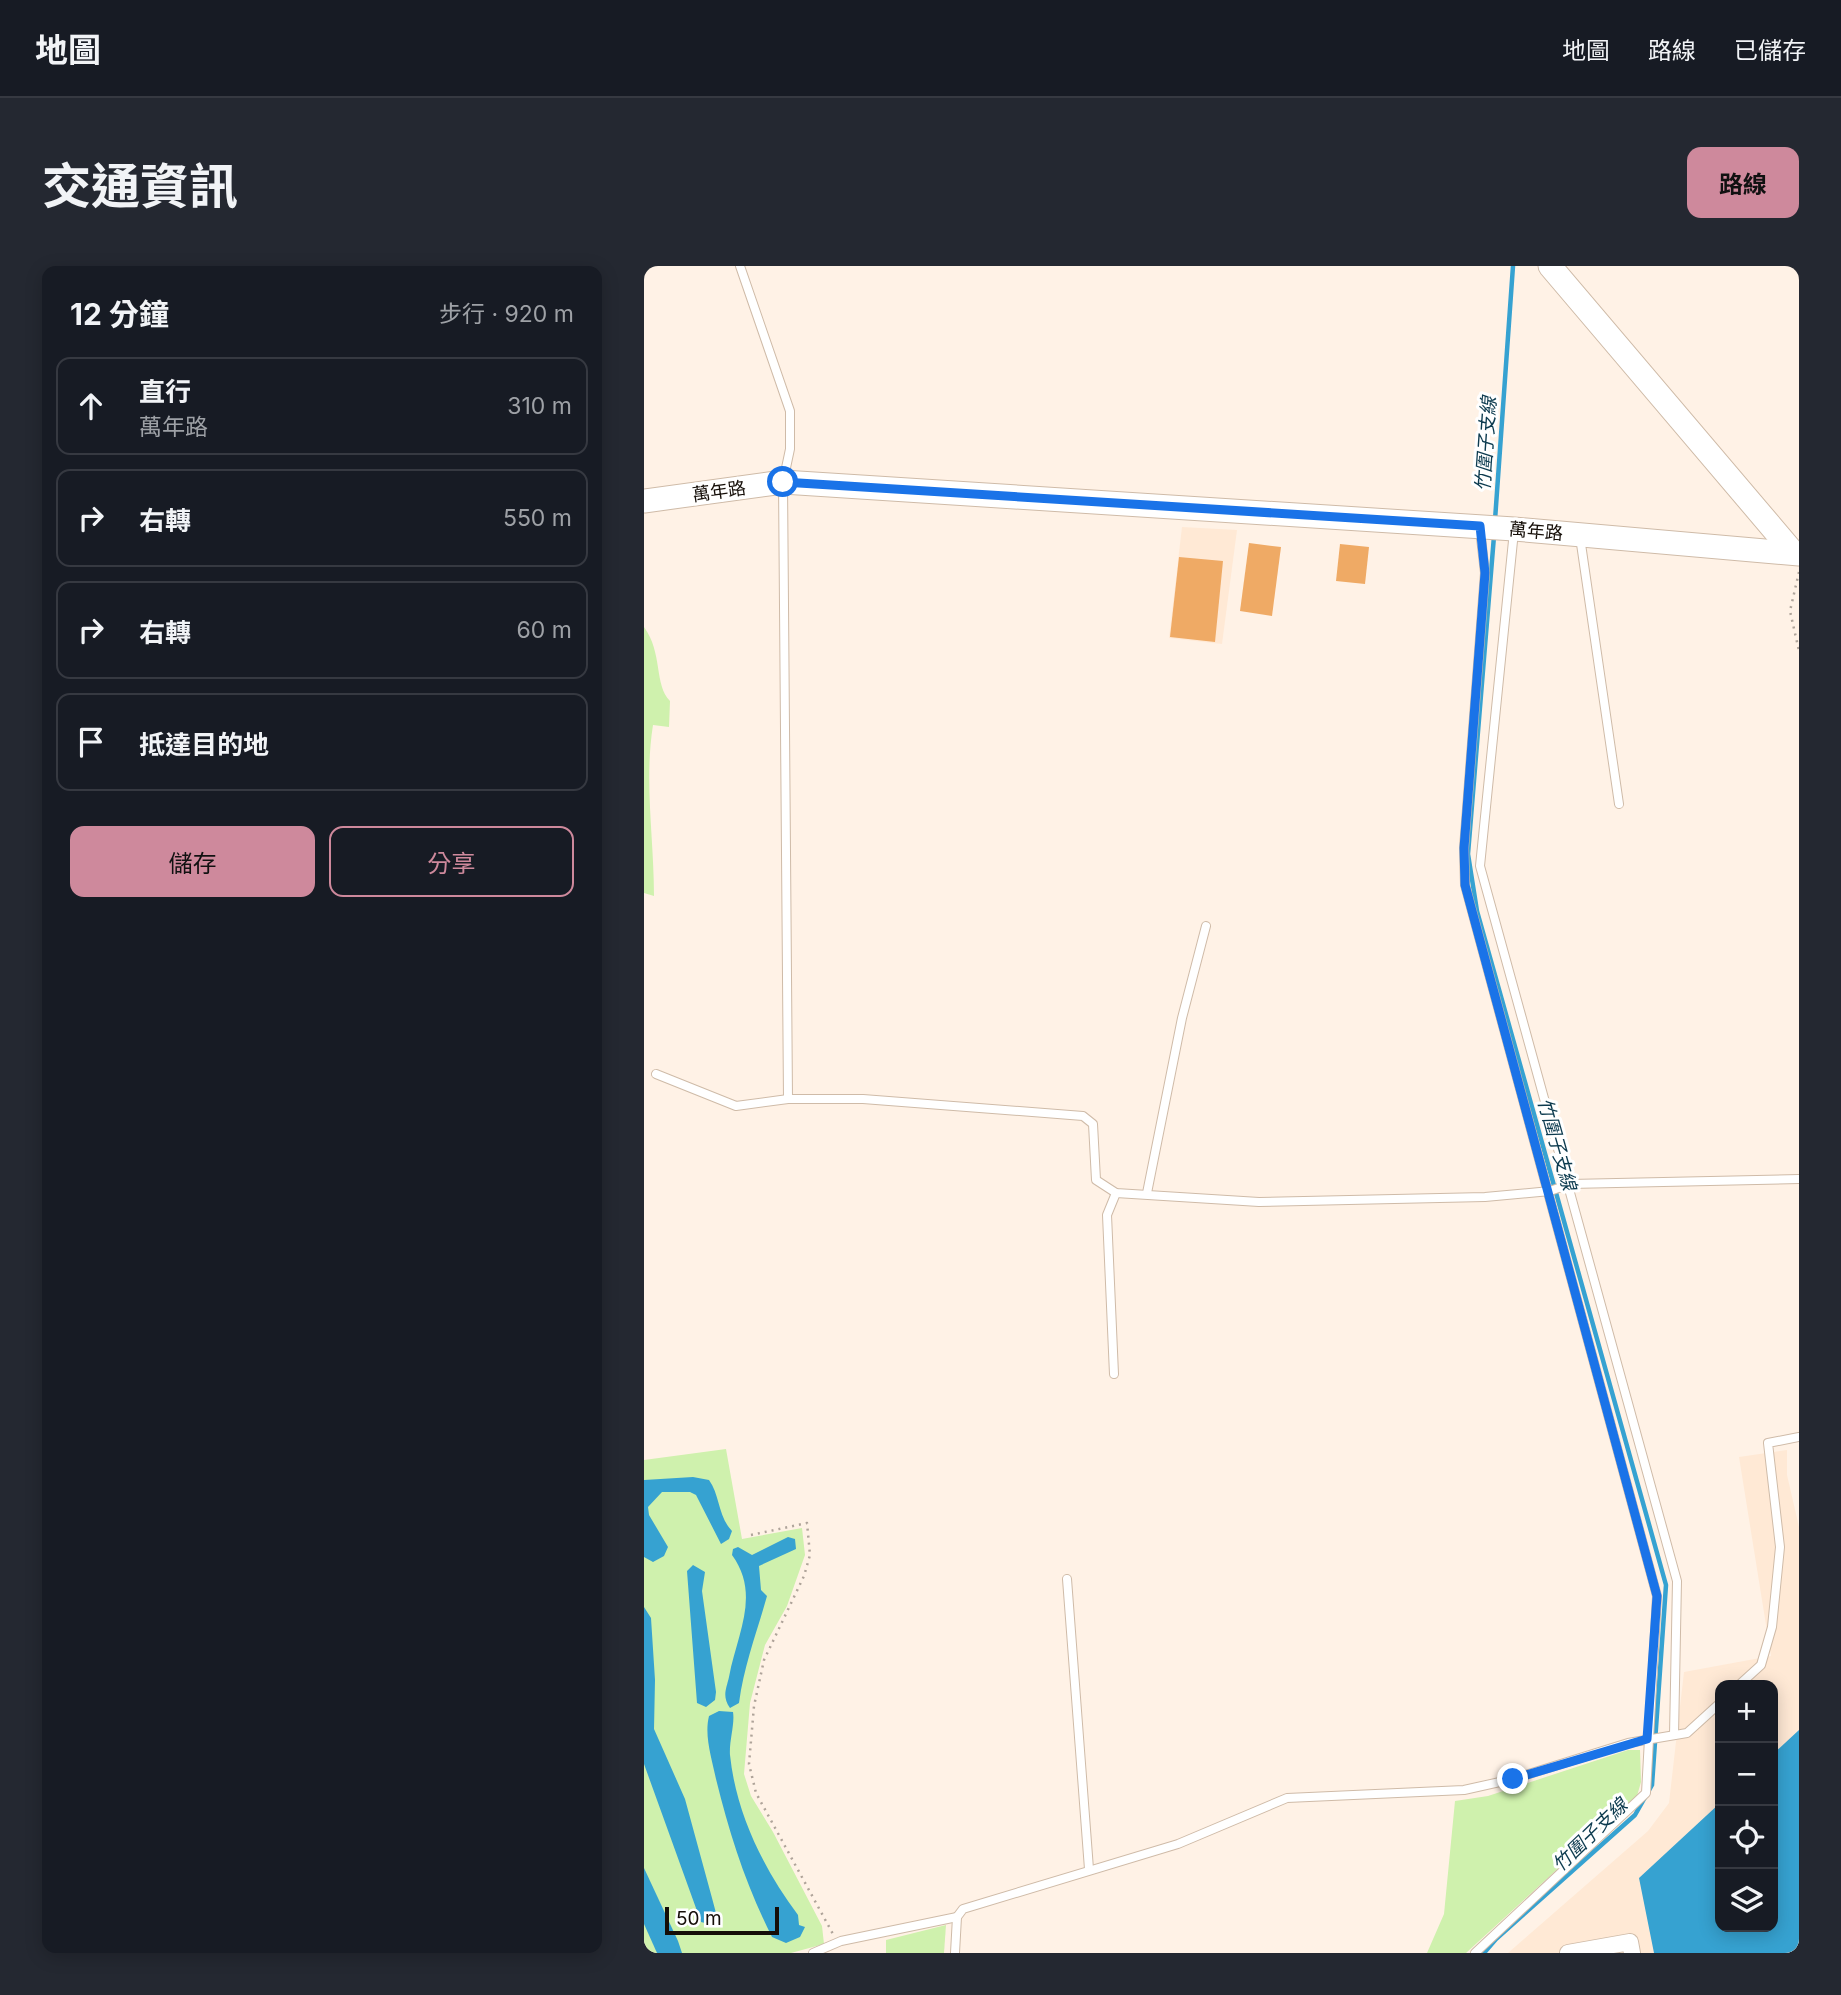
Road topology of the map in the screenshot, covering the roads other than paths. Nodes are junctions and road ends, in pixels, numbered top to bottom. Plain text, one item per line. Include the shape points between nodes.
1 (740, 266) edge
2 (1550, 266) edge
3 (783, 482) junction
4 (644, 501) edge
5 (1480, 526) junction
6 (1514, 528) junction
7 (1580, 534) junction
8 (1797, 558) edge
9 (1619, 804) dead end
10 (1206, 926) dead end
11 (656, 1074) dead end
12 (788, 1099) junction
13 (1799, 1179) edge
14 (1570, 1184) junction
15 (1550, 1191) junction
16 (1116, 1193) junction
17 (1147, 1193) junction
18 (1114, 1374) dead end
19 (1799, 1437) edge
20 (1067, 1579) dead end
21 (1744, 1680) edge
22 (1715, 1708) edge
23 (1674, 1735) junction
24 (1647, 1739) junction
25 (1089, 1869) junction
26 (957, 1917) junction
27 (813, 1953) edge
28 (955, 1953) edge
29 (1475, 1953) edge
30 (1568, 1953) edge
31 (1632, 1953) edge

1 - 3 lane via 789,411 790,449
2 - 8 street
3 - 4 street, 萬年路
3 - 5 street, 萬年路
3 - 12 lane
5 - 6 street, 萬年路
5 - 15 lane via 1485,573 1465,885
6 - 7 street, 萬年路
6 - 14 lane via 1480,866
7 - 8 street, 萬年路
7 - 9 lane
10 - 17 lane via 1182,1018
11 - 12 lane via 736,1106
12 - 16 lane via 863,1099 1083,1116 1093,1124 1096,1180
13 - 14 lane
14 - 15 lane
14 - 23 lane via 1677,1581
15 - 17 lane via 1259,1202
15 - 24 lane via 1657,1596
16 - 17 lane
16 - 18 lane via 1107,1215
19 - 21 lane via 1768,1443 1780,1547 1772,1627 1761,1665
20 - 25 lane
22 - 23 lane via 1687,1733
23 - 24 lane
24 - 25 lane via 1464,1790 1287,1798 1178,1844
24 - 29 lane via 1646,1793
25 - 26 lane via 963,1909
26 - 27 lane via 838,1943
26 - 28 lane
30 - 31 street via 1630,1942

